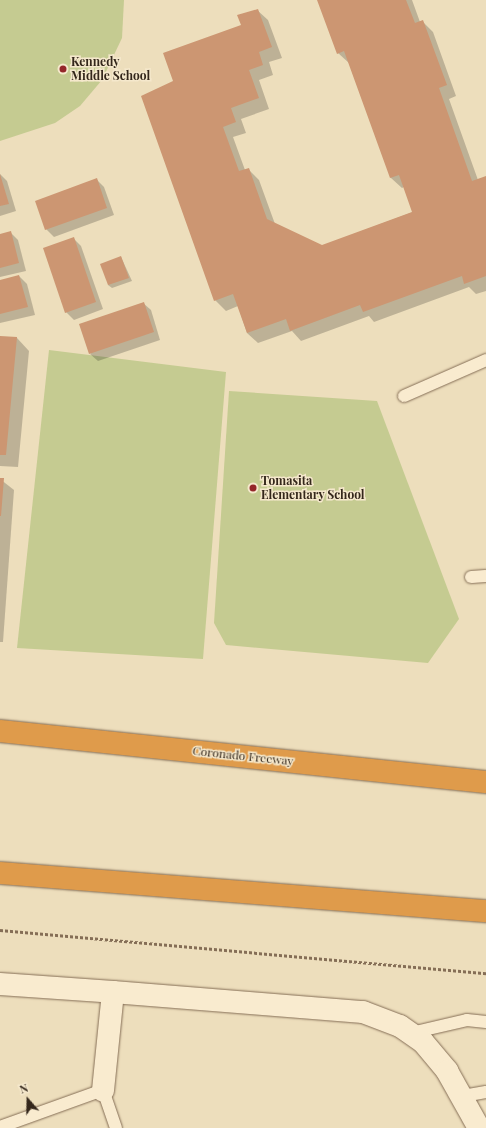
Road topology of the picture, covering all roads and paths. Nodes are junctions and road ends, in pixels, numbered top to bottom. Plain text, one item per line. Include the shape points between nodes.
1 (486, 360) edge
2 (404, 396) dead end
3 (486, 576) edge
4 (471, 577) dead end
5 (0, 731) edge
6 (486, 782) edge
7 (0, 872) edge
8 (486, 911) edge
9 (0, 930) edge
10 (486, 973) edge
11 (0, 984) edge
12 (113, 992) junction
13 (486, 1022) edge
14 (410, 1033) junction
15 (103, 1090) junction
16 (486, 1092) edge
17 (463, 1096) junction
18 (0, 1127) edge
19 (116, 1128) edge
20 (479, 1128) edge

1 - 2 lane
3 - 4 lane
5 - 6 highway, Coronado Freeway
7 - 8 highway
9 - 10 path
11 - 12 street
12 - 14 street via 363,1012 400,1026
12 - 15 street
13 - 14 lane via 467,1020
14 - 17 street via 423,1042 447,1071
15 - 18 lane
15 - 19 lane
16 - 17 lane
17 - 20 street

